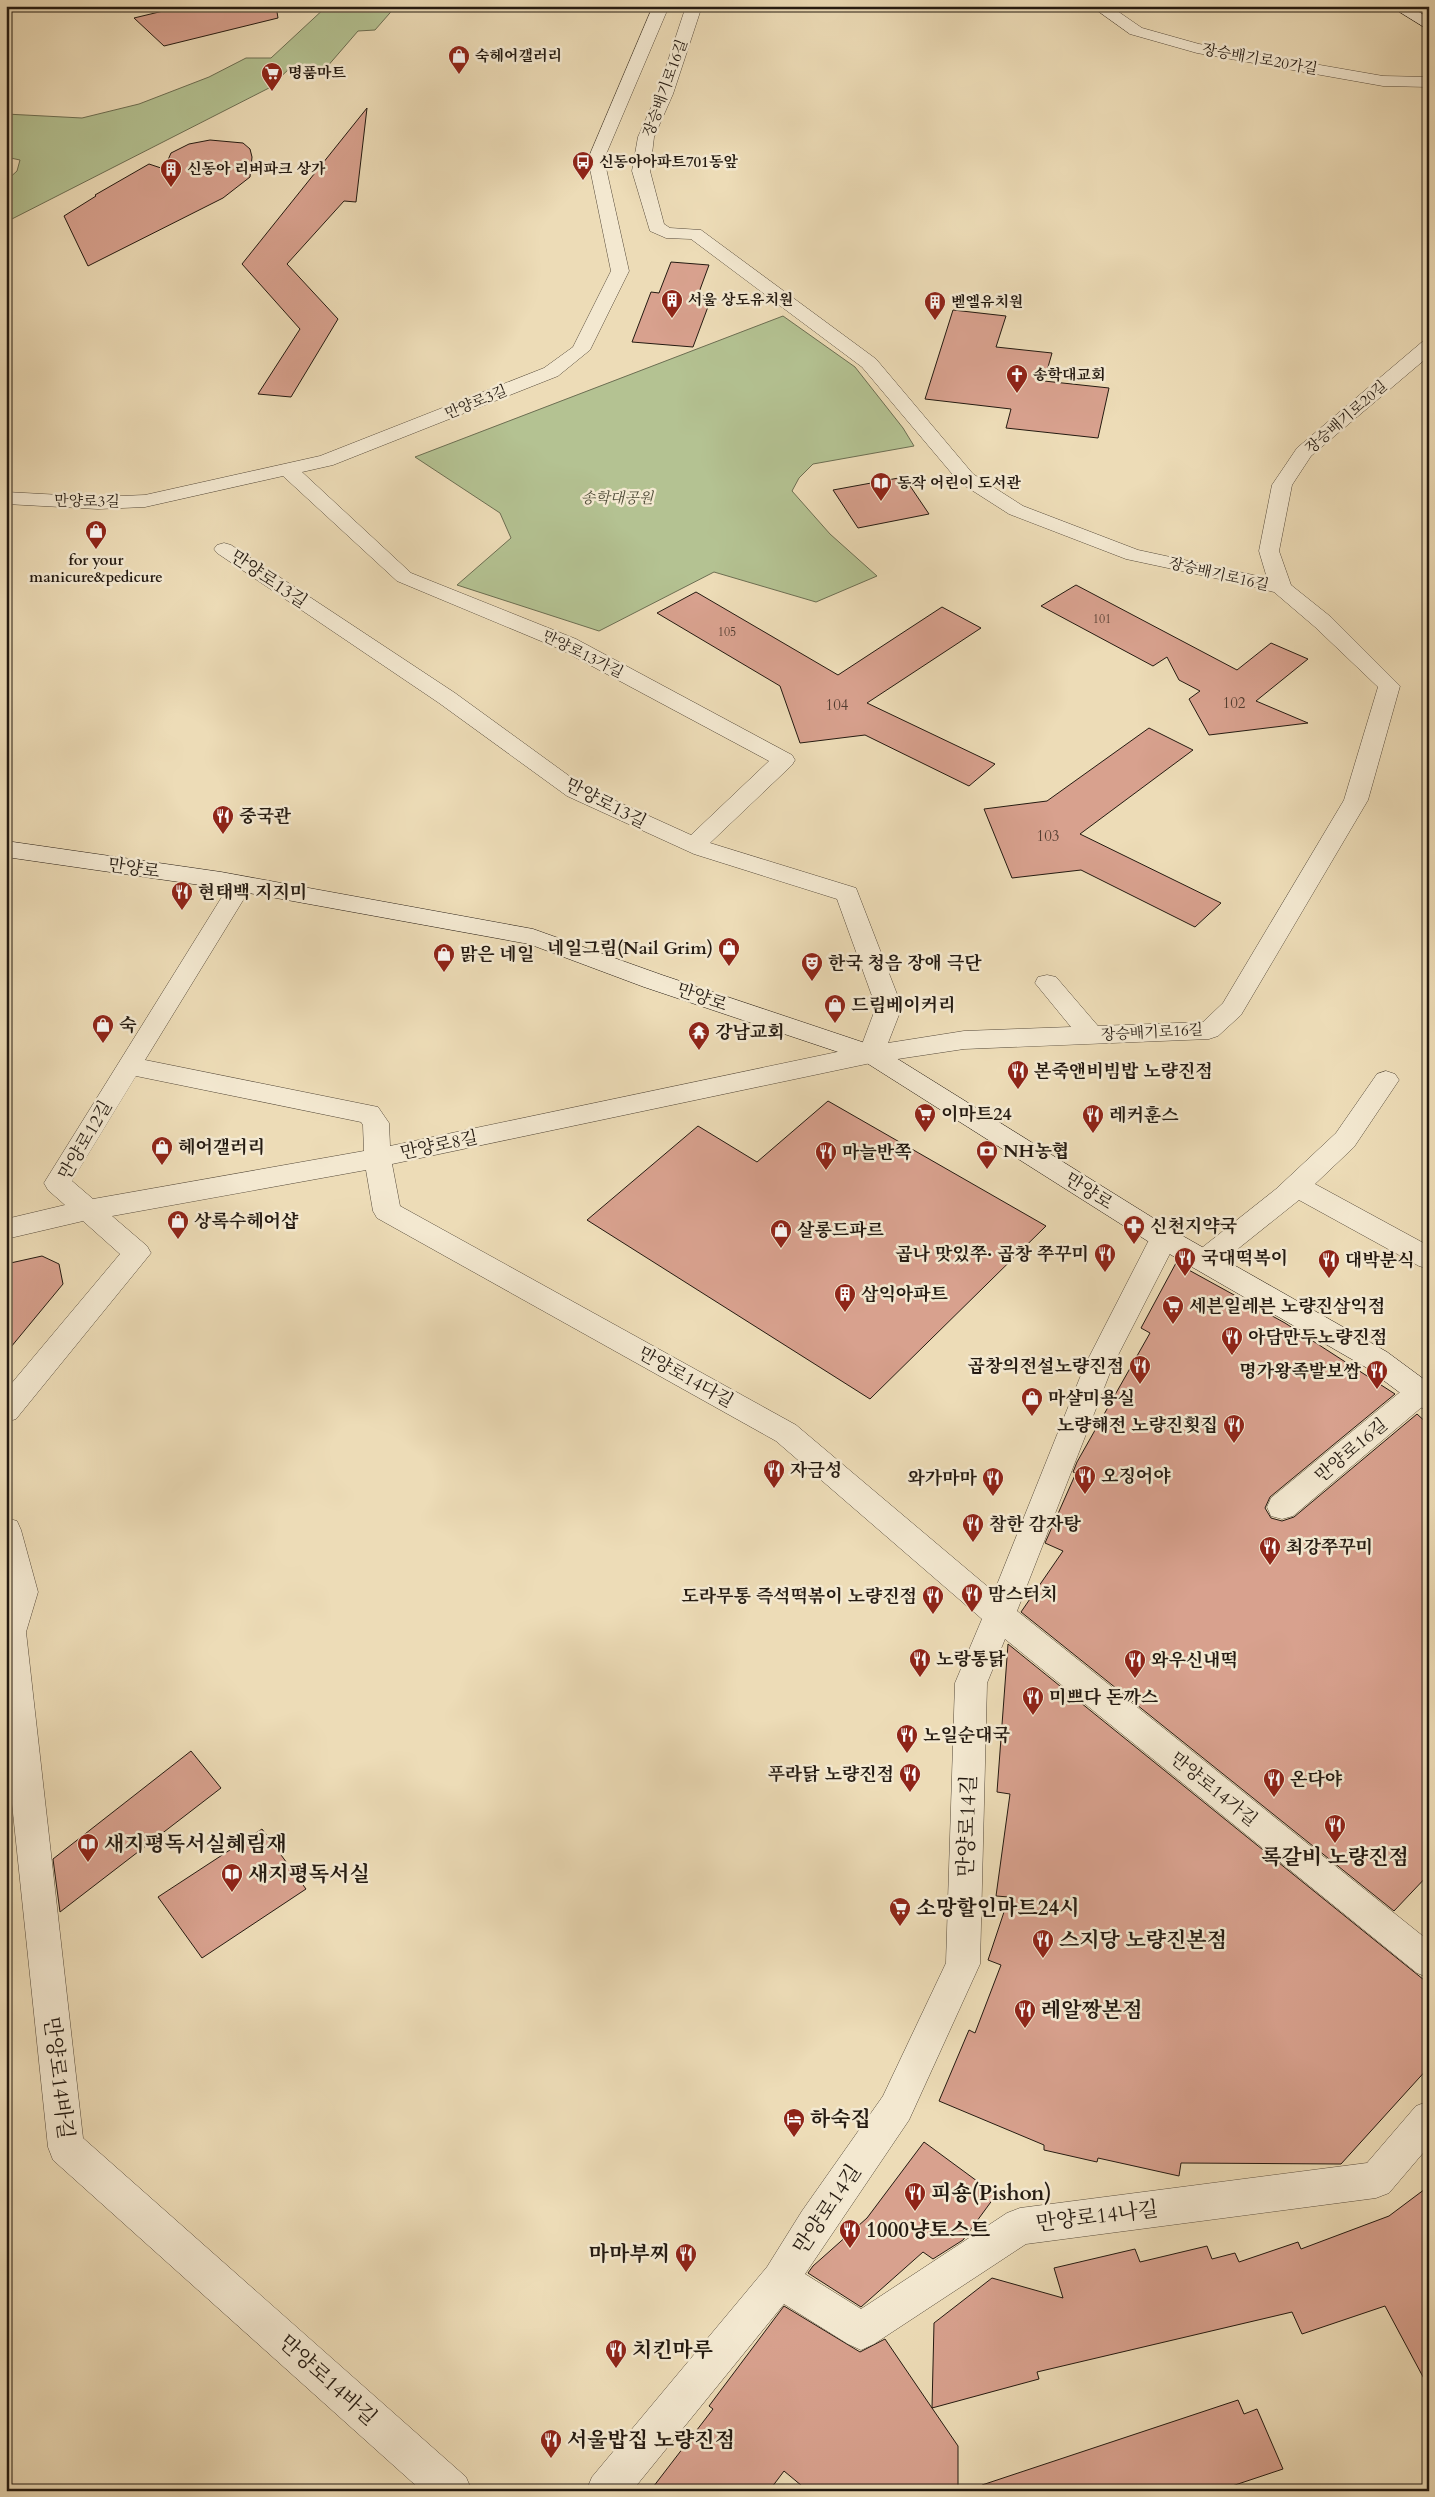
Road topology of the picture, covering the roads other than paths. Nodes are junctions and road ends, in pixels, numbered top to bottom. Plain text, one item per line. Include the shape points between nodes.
1 (661, 6) edge
2 (694, 6) edge
3 (1100, 6) edge
4 (1398, 6) edge
5 (1429, 25) edge
6 (1429, 82) edge
7 (1428, 348) edge
8 (288, 470) junction
9 (6, 498) edge
10 (224, 549) dead end
11 (1280, 588) junction
12 (694, 845) junction
13 (6, 849) edge
14 (241, 884) junction
15 (1047, 983) dead end
16 (1092, 1035) junction
17 (871, 1054) junction
18 (129, 1066) junction
19 (1386, 1080) dead end
20 (377, 1158) junction
21 (1296, 1186) junction
22 (88, 1210) junction
23 (6, 1229) edge
24 (1164, 1238) junction
25 (1429, 1259) edge
26 (1204, 1261) junction
27 (1424, 1396) edge
28 (6, 1411) edge
29 (1282, 1508) dead end
30 (6, 1530) edge
31 (1000, 1616) junction
32 (1429, 1962) edge
33 (1429, 2118) edge
34 (780, 2280) junction
35 (452, 2491) edge
36 (606, 2491) edge

1 - 8 street, 만양로3길 via 596,159 620,271 581,350 550,372 326,461
2 - 11 street, 장승배기로16길 via 665,94 646,137 641,171 656,227 666,233 695,234 869,363 966,478 1016,510 1132,555
3 - 6 street, 장승배기로20가길 via 1136,31 1197,48 1383,81
4 - 5 street
7 - 11 street, 장승배기로20길 via 1304,452 1282,485 1269,551
8 - 9 street, 만양로3길 via 145,501 98,503
8 - 12 street, 만양로13가길 via 404,577 568,644 784,760
10 - 12 street, 만양로13길 via 447,698 575,791
11 - 16 street, 장승배기로16길 via 1323,622 1389,686 1356,800 1232,1009 1209,1030
12 - 17 street, 만양로13길 via 847,894 889,1007
13 - 14 street, 만양로
14 - 17 street, 만양로 via 533,937
14 - 18 street, 만양로12길
15 - 16 street
16 - 17 street, 장승배기로16길 via 964,1040
17 - 20 street, 만양로8길
17 - 24 street, 만양로
18 - 20 street, 만양로14다길 via 369,1114 376,1123
18 - 22 street, 만양로12길 via 57,1183
19 - 21 street via 1345,1140
20 - 22 street, 만양로8길
20 - 31 street, 만양로14다길 via 387,1210 786,1433
21 - 25 street
21 - 26 street
22 - 23 street, 만양로8길
22 - 28 street, 만양로12길 via 137,1254
24 - 26 street, 만양로
24 - 31 street, 만양로14길 via 1099,1365
26 - 27 street, 만양로 via 1377,1360
27 - 29 street, 만양로16길
30 - 35 street, 만양로14바길 via 23,1592 10,1632 66,2147
31 - 32 street, 만양로14가길
31 - 34 street, 만양로14길 via 971,1683 963,1964 896,2108
33 - 34 street, 만양로14나길 via 1376,2180 1020,2226 861,2330
34 - 36 street, 만양로14길

